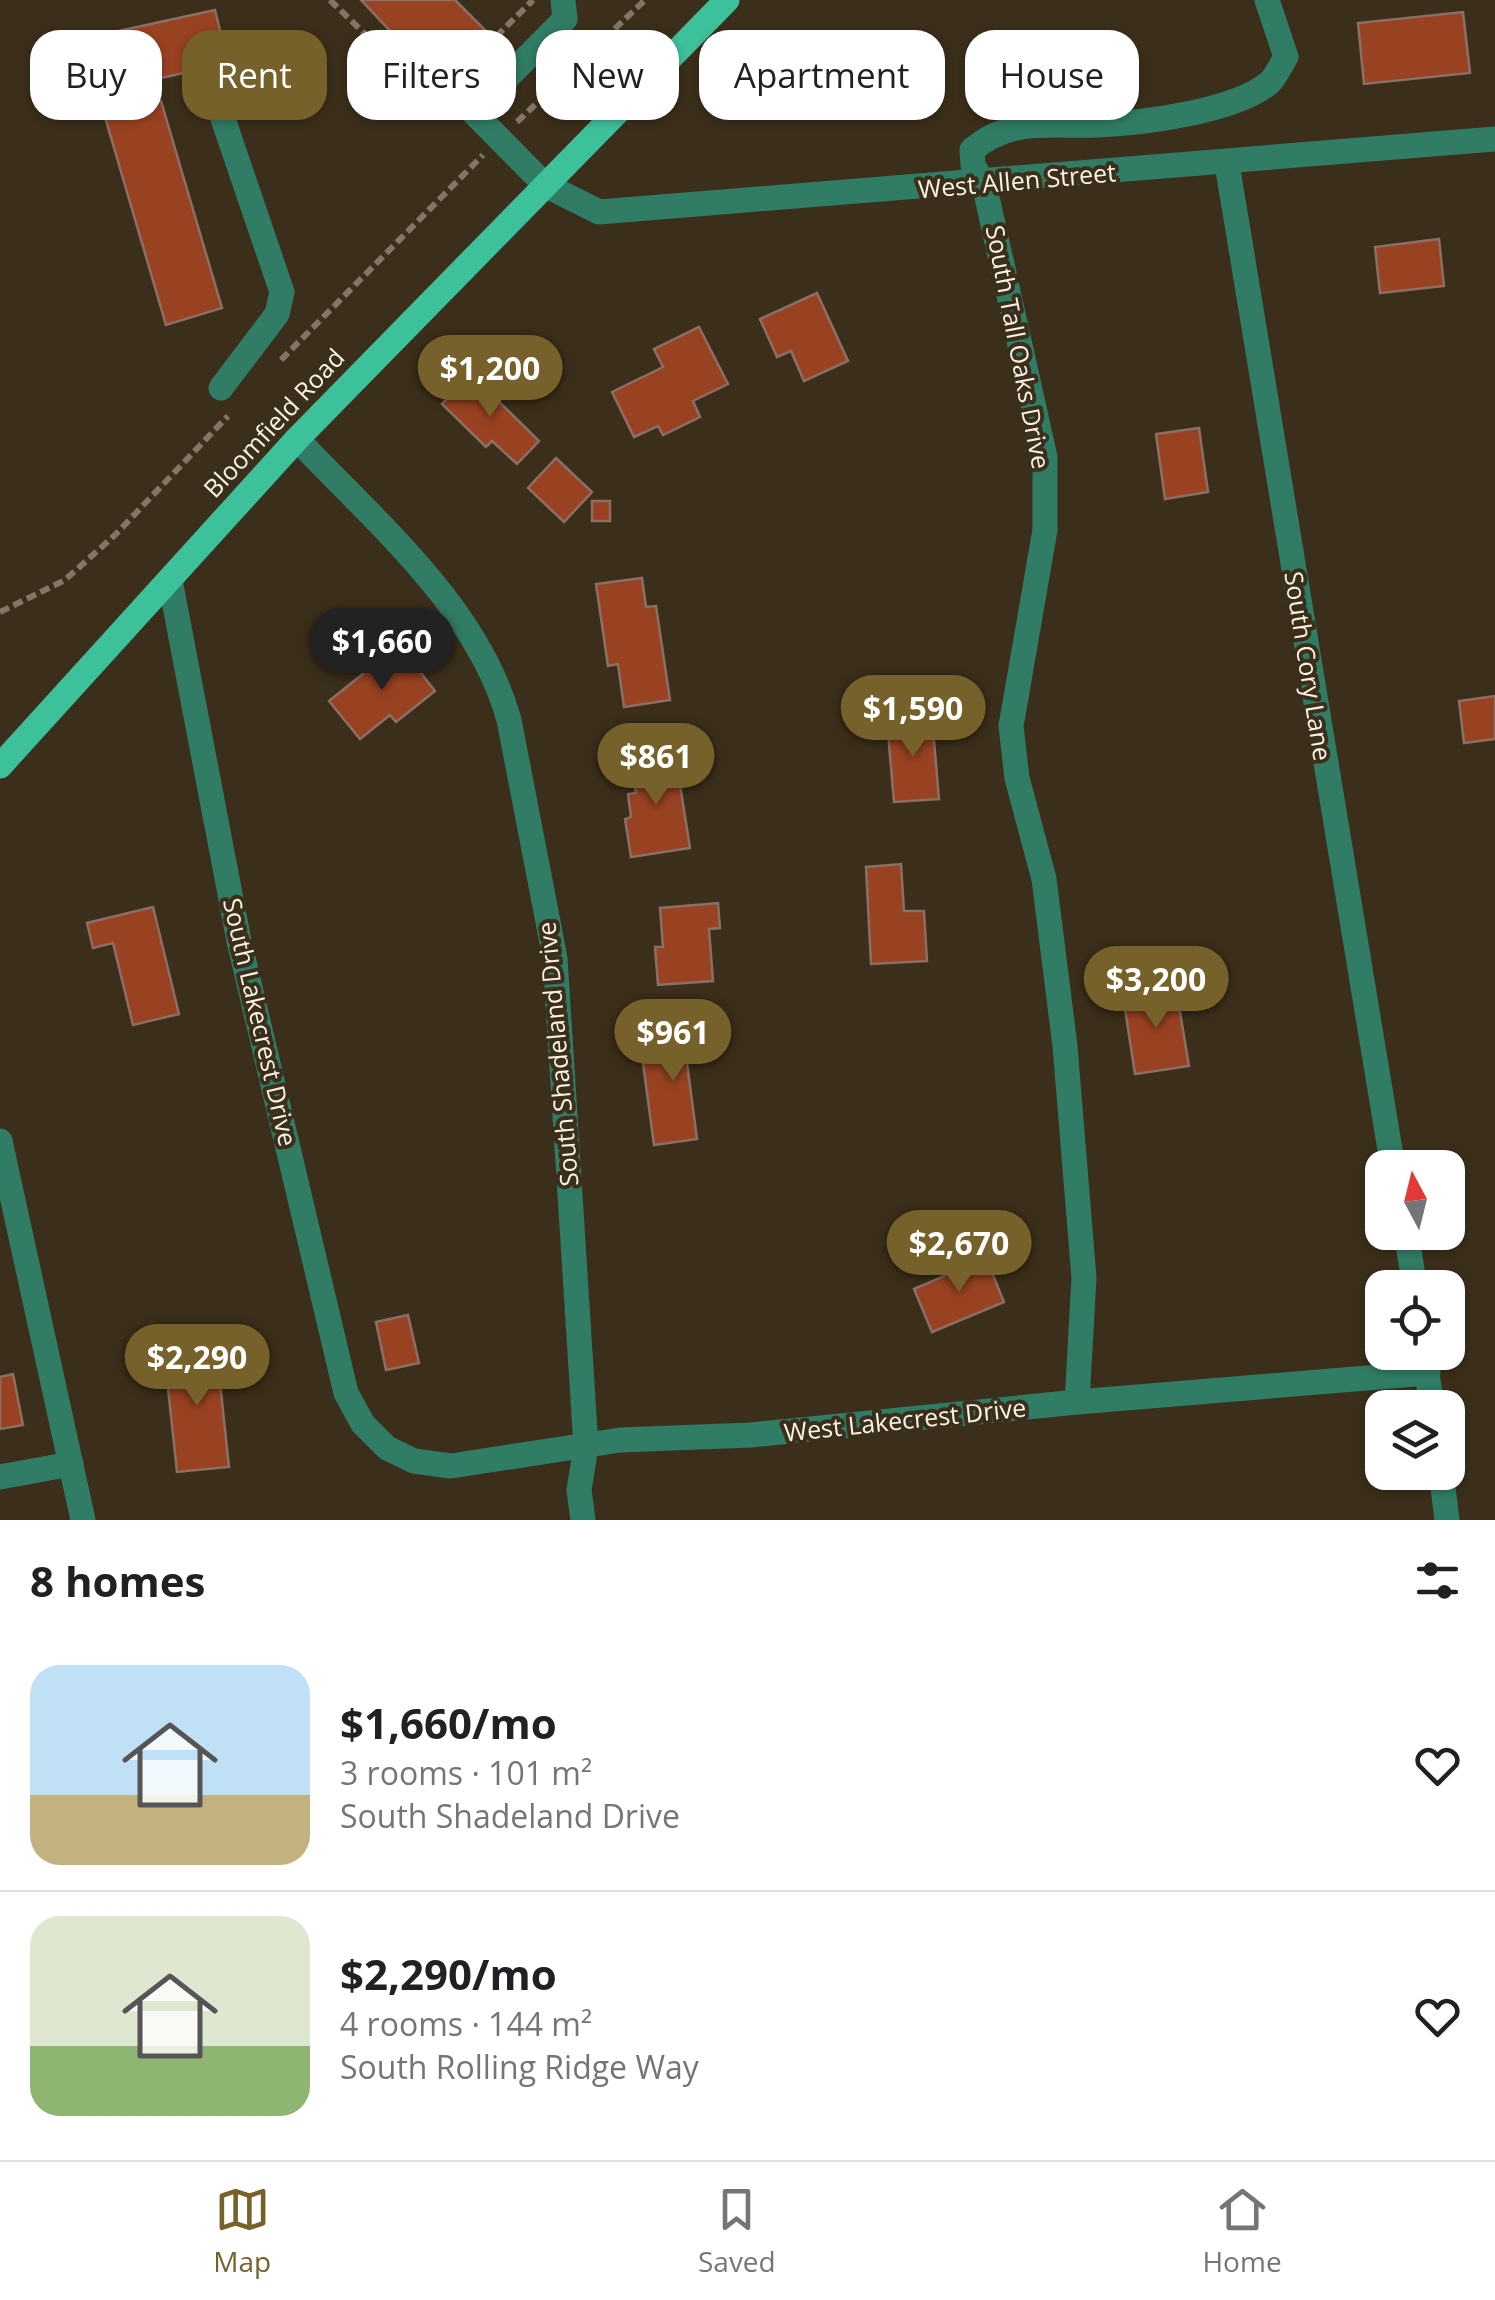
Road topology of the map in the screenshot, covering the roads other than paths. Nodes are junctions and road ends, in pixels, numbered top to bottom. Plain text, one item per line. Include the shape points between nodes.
1 (563, 0) edge
2 (727, 0) edge
3 (1267, 0) edge
4 (223, 120) edge
5 (1495, 139) edge
6 (1227, 164) junction
7 (984, 184) junction
8 (546, 185) junction
9 (232, 395) road end
10 (297, 439) junction
11 (170, 580) junction
12 (0, 766) edge
13 (0, 1140) edge
14 (1390, 1150) edge
15 (1365, 1370) edge
16 (1077, 1402) junction
17 (586, 1447) junction
18 (387, 1448) joint
19 (71, 1464) junction
20 (0, 1477) edge
21 (1443, 1490) edge
22 (83, 1520) edge
23 (582, 1520) edge
24 (1446, 1520) edge

1 - 8 street, West Allen Street via 565,20 473,112 493,146
2 - 8 main road, Bloomfield Road
3 - 7 street, South Tall Oaks Drive via 1286,57 1270,82 1233,101 1177,114 1096,125 1024,124 989,135 972,150
4 - 9 street via 282,292 277,314
5 - 6 street, West Allen Street
6 - 7 street, West Allen Street
6 - 14 street, South Cory Lane
7 - 8 street, West Allen Street via 599,212
7 - 16 street, South Tall Oaks Drive via 1044,456 1045,530 1011,726 1017,778 1044,879 1065,1046 1084,1278
8 - 10 main road, Bloomfield Road
10 - 11 main road, Bloomfield Road
10 - 17 street, South Shadeland Drive via 456,614 485,656 505,705 554,958
11 - 12 main road, Bloomfield Road
11 - 18 street, South Lakecrest Drive via 240,942 346,1393
13 - 19 street
15 - 16 street, West Lakecrest Drive
16 - 17 street, West Lakecrest Drive
17 - 18 street, West Lakecrest Drive via 451,1466 414,1461
17 - 23 street, South Shadeland Drive
19 - 20 street
19 - 22 street
21 - 24 street

